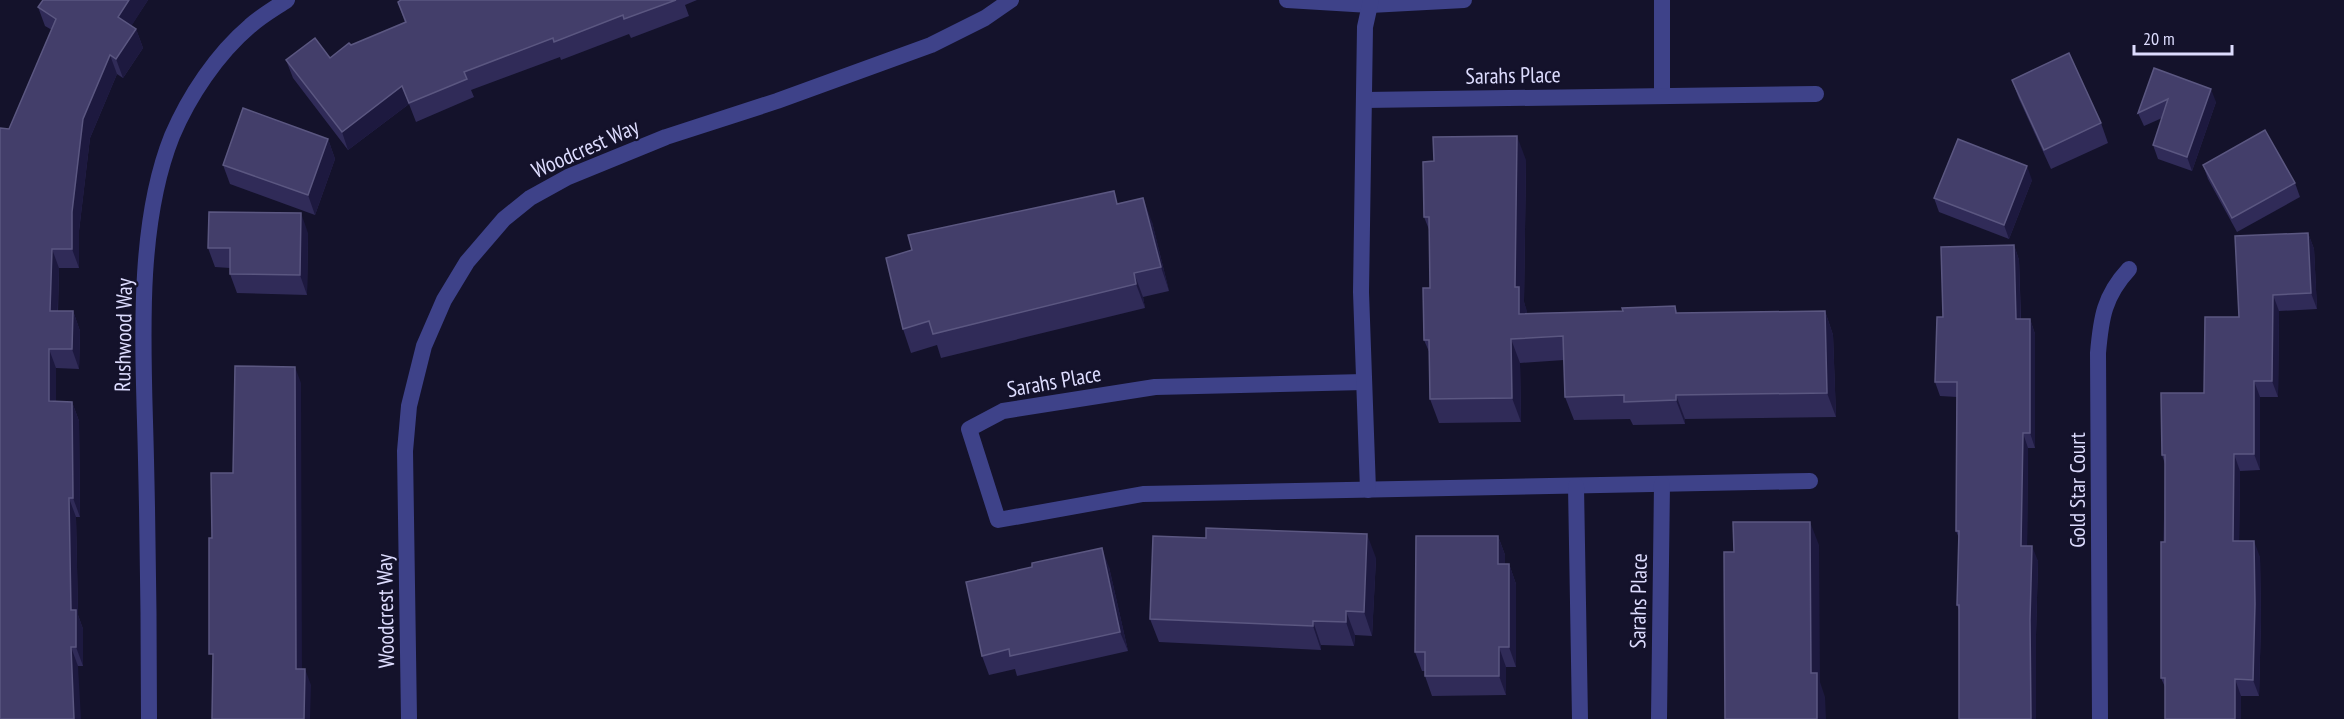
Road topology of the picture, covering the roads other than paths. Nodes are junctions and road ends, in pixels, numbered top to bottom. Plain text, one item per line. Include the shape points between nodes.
1 (287, 0) edge
2 (1011, 0) edge
3 (1287, 0) edge
4 (1464, 0) edge
5 (1662, 0) edge
6 (1371, 2) edge
7 (1816, 94) dead end
8 (1662, 96) junction
9 (1364, 100) junction
10 (2129, 269) dead end
11 (1364, 382) junction
12 (1810, 482) dead end
13 (1662, 484) junction
14 (1576, 486) junction
15 (1368, 490) junction
16 (149, 719) edge
17 (409, 719) edge
18 (1580, 719) edge
19 (1659, 719) edge
20 (2100, 719) edge

1 - 16 street, Rushwood Way via 250,25 223,53 194,94 172,136 147,240 144,356
2 - 17 street, Woodcrest Way via 931,45 666,137 568,177 530,198 504,219 467,262 444,300 424,346 409,406 405,451
3 - 6 street
4 - 6 street
5 - 8 street
6 - 9 street via 1365,27
7 - 8 street, Sarahs Place
8 - 9 street, Sarahs Place
9 - 11 street
10 - 20 street, Gold Star Court via 2106,304 2099,344
11 - 15 street
11 - 15 street, Sarahs Place via 1155,387 1003,411 969,429 998,520 1143,494
12 - 13 street, Sarahs Place
13 - 14 street, Sarahs Place
13 - 19 street, Sarahs Place
14 - 15 street, Sarahs Place
14 - 18 street

